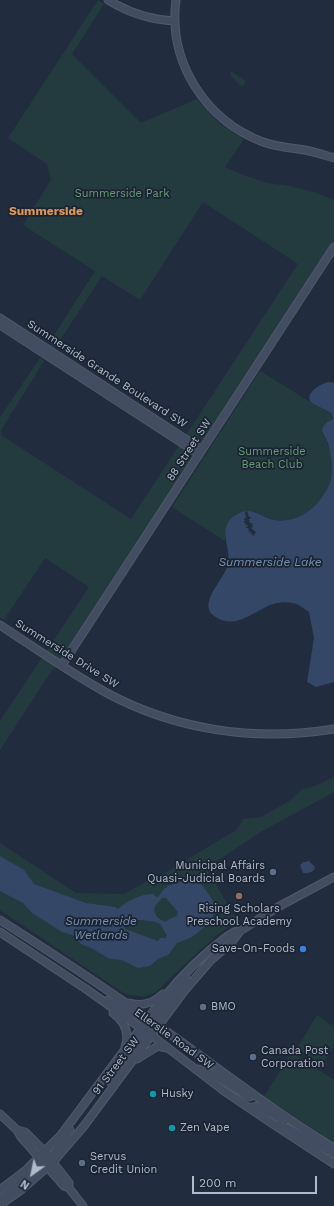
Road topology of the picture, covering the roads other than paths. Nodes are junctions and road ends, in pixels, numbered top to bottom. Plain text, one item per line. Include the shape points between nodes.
1 (108, 0) edge
2 (176, 0) edge
3 (175, 21) junction
4 (334, 158) edge
5 (334, 247) edge
6 (0, 318) edge
7 (0, 325) edge
8 (201, 452) junction
9 (0, 625) edge
10 (62, 665) junction
11 (334, 730) edge
12 (334, 877) edge
13 (0, 920) edge
14 (240, 931) junction
15 (0, 932) edge
16 (220, 942) junction
17 (52, 967) junction
18 (176, 983) junction
19 (122, 1001) junction
20 (151, 1023) junction
21 (143, 1030) junction
22 (151, 1036) junction
23 (168, 1048) junction
24 (123, 1053) junction
25 (132, 1062) junction
26 (192, 1067) junction
27 (256, 1097) junction
28 (98, 1108) junction
29 (249, 1108) junction
30 (0, 1114) edge
31 (273, 1124) junction
32 (306, 1132) junction
33 (334, 1148) edge
34 (334, 1154) edge
35 (47, 1160) junction
36 (334, 1164) edge
37 (0, 1190) edge
38 (0, 1200) edge
39 (0, 1205) edge
40 (83, 1206) edge

1 - 3 main road via 124,10 142,16
2 - 3 main road
3 - 4 main road via 180,53 188,74 200,96 222,119 264,142
5 - 8 main road, 88 Street SW
6 - 8 main road, Summerside Grande Boulevard SW
7 - 8 main road, Summerside Grande Boulevard SW
8 - 10 main road, 88 Street SW
9 - 10 main road, Summerside Drive SW
10 - 11 main road, Summerside Drive SW via 97,688 129,704 189,725 261,735
12 - 14 main road, 91 Street SW
13 - 19 main road, Ellerslie Road SW
14 - 16 main road, 91 Street SW via 234,932
14 - 20 main road, 91 Street SW
15 - 17 main road, Ellerslie Road SW
16 - 18 main road, 91 Street SW
16 - 20 main road via 182,983
17 - 20 main road
17 - 21 main road, Ellerslie Road SW
17 - 24 main road via 120,1020 128,1036
18 - 19 main road via 148,1004
18 - 20 main road, 91 Street SW
19 - 20 main road, Ellerslie Road SW
20 - 21 main road, 91 Street SW
20 - 22 main road, 91 Street SW
20 - 27 main road, Ellerslie Road SW
21 - 22 main road, Ellerslie Road SW
21 - 24 main road, 91 Street SW
21 - 28 main road via 104,1093
22 - 23 main road, Ellerslie Road SW
22 - 25 main road, 91 Street SW
23 - 25 main road via 158,1046
23 - 26 main road, Ellerslie Road SW
24 - 35 main road, 91 Street SW
25 - 28 main road, 91 Street SW
26 - 27 main road via 213,1074 248,1096
26 - 29 main road, Ellerslie Road SW
27 - 32 main road, Ellerslie Road SW
28 - 35 main road, 91 Street SW
29 - 31 main road, Ellerslie Road SW
29 - 32 main road via 257,1106
30 - 35 main road via 24,1132
31 - 34 main road via 287,1128
31 - 36 main road, Ellerslie Road SW
32 - 33 main road, Ellerslie Road SW
35 - 37 main road, 91 Street SW
35 - 38 main road
35 - 39 main road, 91 Street SW via 21,1190
35 - 40 main road via 69,1183 69,1188

